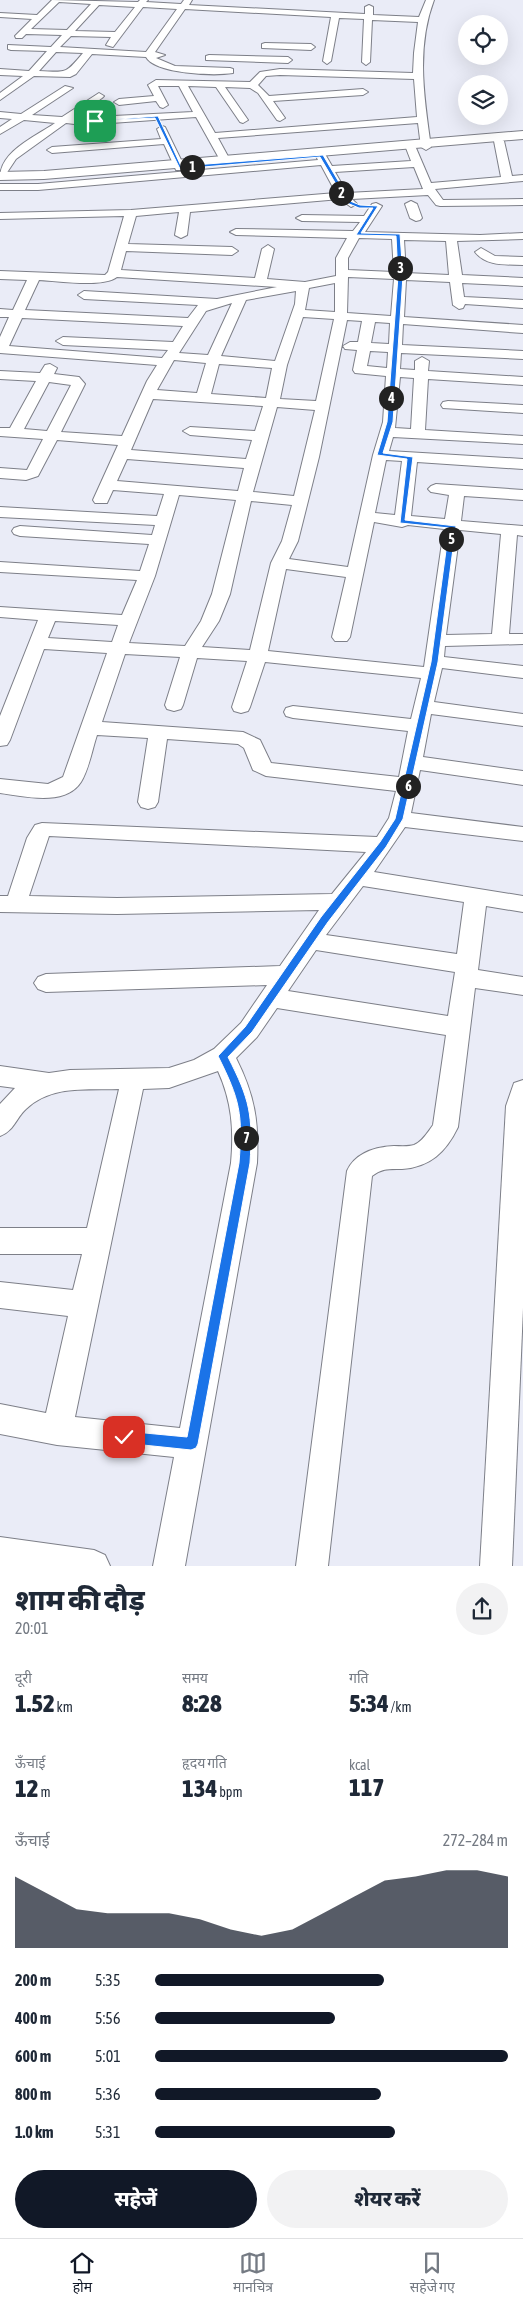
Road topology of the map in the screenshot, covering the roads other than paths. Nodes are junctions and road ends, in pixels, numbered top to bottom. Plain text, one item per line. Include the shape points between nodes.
1 (57, 0) edge
2 (188, 0) edge
3 (218, 0) edge
4 (430, 0) edge
5 (98, 1) edge
6 (243, 1) edge
7 (142, 2) edge
8 (378, 4) edge
9 (368, 5) edge
10 (182, 7) junction
11 (210, 9) junction
12 (2, 10) edge
13 (234, 10) junction
14 (57, 15) dead end
15 (39, 16) junction
16 (334, 16) junction
17 (269, 18) dead end
18 (368, 18) junction
19 (422, 20) junction
20 (23, 31) junction
21 (314, 31) junction
22 (68, 33) junction
23 (117, 35) junction
24 (0, 42) edge
25 (257, 43) dead end
26 (12, 45) junction
27 (55, 48) junction
28 (90, 51) junction
29 (106, 51) junction
30 (267, 53) dead end
31 (149, 54) junction
32 (3, 56) dead end
33 (169, 56) dead end
34 (209, 58) dead end
35 (300, 61) dead end
36 (366, 62) dead end
37 (0, 72) edge
38 (267, 73) junction
39 (331, 73) junction
40 (31, 74) junction
41 (362, 74) junction
42 (417, 76) junction
43 (182, 83) junction
44 (219, 85) junction
45 (252, 85) junction
46 (0, 87) edge
47 (68, 88) dead end
48 (18, 89) junction
49 (40, 92) dead end
50 (58, 94) junction
51 (324, 94) junction
52 (99, 96) dead end
53 (0, 97) edge
54 (266, 99) junction
55 (117, 105) dead end
56 (199, 114) junction
57 (280, 114) dead end
58 (0, 115) edge
59 (157, 117) junction
60 (22, 118) junction
61 (242, 120) dead end
62 (62, 121) junction
63 (348, 126) junction
64 (0, 131) edge
65 (124, 132) junction
66 (424, 135) junction
67 (211, 136) junction
68 (523, 137) edge
69 (168, 141) junction
70 (499, 141) junction
71 (404, 146) junction
72 (52, 150) dead end
73 (0, 155) edge
74 (225, 160) junction
75 (418, 164) junction
76 (178, 166) junction
77 (327, 166) junction
78 (389, 169) junction
79 (3, 170) edge
80 (366, 174) junction
81 (523, 178) edge
82 (507, 179) junction
83 (0, 187) edge
84 (429, 189) junction
85 (41, 196) junction
86 (343, 196) junction
87 (405, 201) junction
88 (523, 202) edge
89 (440, 203) junction
90 (189, 208) junction
91 (131, 213) junction
92 (367, 217) junction
93 (416, 218) dead end
94 (2, 219) edge
95 (300, 226) junction
96 (181, 235) dead end
97 (398, 235) junction
98 (523, 236) edge
99 (451, 237) junction
100 (234, 242) junction
101 (123, 247) junction
102 (268, 249) dead end
103 (481, 252) dead end
104 (523, 260) edge
105 (114, 272) junction
106 (0, 275) edge
107 (342, 275) junction
108 (35, 276) junction
109 (400, 276) junction
110 (457, 278) junction
111 (260, 282) junction
112 (523, 282) edge
113 (303, 285) junction
114 (84, 295) dead end
115 (241, 298) junction
116 (221, 302) junction
117 (523, 304) edge
118 (0, 313) edge
119 (298, 313) junction
120 (17, 314) junction
121 (341, 316) junction
122 (368, 317) junction
123 (397, 319) junction
124 (424, 321) junction
125 (190, 322) junction
126 (523, 329) edge
127 (63, 341) dead end
128 (336, 346) junction
129 (363, 347) junction
130 (395, 348) junction
131 (0, 349) edge
132 (422, 349) junction
133 (57, 355) junction
134 (170, 355) junction
135 (523, 355) edge
136 (213, 360) junction
137 (280, 365) junction
138 (393, 372) junction
139 (0, 375) edge
140 (422, 375) junction
141 (44, 377) junction
142 (523, 381) edge
143 (148, 394) junction
144 (203, 397) junction
145 (272, 402) junction
146 (448, 405) dead end
147 (324, 406) junction
148 (523, 409) edge
149 (190, 431) dead end
150 (0, 432) edge
151 (15, 432) junction
152 (388, 432) junction
153 (52, 434) junction
154 (418, 434) junction
155 (261, 436) junction
156 (447, 436) junction
157 (498, 439) junction
158 (523, 440) edge
159 (124, 448) junction
160 (380, 455) junction
161 (410, 457) junction
162 (444, 459) junction
163 (497, 463) junction
164 (252, 464) junction
165 (523, 464) edge
166 (0, 473) edge
167 (110, 485) junction
168 (173, 491) junction
169 (523, 495) edge
170 (244, 497) junction
171 (101, 500) dead end
172 (301, 501) junction
173 (0, 512) edge
174 (368, 517) junction
175 (164, 521) junction
176 (402, 522) junction
177 (453, 526) junction
178 (20, 531) dead end
179 (516, 531) edge
180 (159, 540) junction
181 (280, 563) junction
182 (0, 568) edge
183 (355, 573) junction
184 (147, 576) junction
185 (0, 612) edge
186 (48, 616) junction
187 (130, 621) junction
188 (341, 638) dead end
189 (523, 639) edge
190 (438, 641) junction
191 (500, 641) junction
192 (37, 643) junction
193 (118, 648) junction
194 (190, 652) junction
195 (258, 656) junction
196 (433, 668) junction
197 (523, 672) edge
198 (174, 705) dead end
199 (241, 707) dead end
200 (293, 712) dead end
201 (421, 716) junction
202 (523, 720) edge
203 (91, 728) junction
204 (158, 734) junction
205 (0, 740) edge
206 (413, 762) junction
207 (523, 778) edge
208 (408, 785) junction
209 (0, 786) edge
210 (148, 802) dead end
211 (399, 819) junction
212 (523, 834) edge
213 (383, 845) junction
214 (359, 877) junction
215 (476, 898) junction
216 (338, 902) junction
217 (8, 904) edge
218 (523, 904) edge
219 (310, 941) junction
220 (467, 971) junction
221 (287, 975) junction
222 (46, 983) dead end
223 (523, 986) edge
224 (272, 998) junction
225 (457, 1027) junction
226 (223, 1056) junction
227 (0, 1076) edge
228 (133, 1080) junction
229 (49, 1083) junction
230 (523, 1090) edge
231 (0, 1125) edge
232 (0, 1241) edge
233 (98, 1242) junction
234 (0, 1295) edge
235 (85, 1305) junction
236 (0, 1419) edge
237 (57, 1430) junction
238 (191, 1444) junction
239 (9, 1558) edge
240 (94, 1566) edge
241 (169, 1566) edge
242 (312, 1566) edge
243 (496, 1566) edge

1 - 5 street
1 - 15 street
2 - 10 street
3 - 11 street
4 - 19 street via 421,9
5 - 7 street
5 - 22 street via 79,16
6 - 13 street
7 - 10 street
7 - 23 street
8 - 9 street
9 - 18 street
10 - 11 street
10 - 31 street
11 - 13 street
12 - 15 street
13 - 21 street
14 - 15 street
15 - 20 street
16 - 18 street
16 - 21 street
16 - 39 street
17 - 21 street
18 - 19 street
18 - 36 street
19 - 42 street via 414,63
20 - 22 street
20 - 26 street
21 - 25 street
21 - 30 street via 309,54
22 - 23 street
22 - 27 street
23 - 29 street
24 - 26 street
26 - 27 street
26 - 32 street
27 - 28 street
27 - 40 street
28 - 29 street
28 - 40 street via 70,74
29 - 31 street
31 - 33 street
31 - 38 street via 152,60 174,69
34 - 35 street
37 - 40 street
38 - 39 street
38 - 45 street
39 - 41 street
40 - 48 street
41 - 42 street
41 - 51 street via 363,96
42 - 66 street
43 - 44 street
43 - 55 street via 154,83 164,103
43 - 56 street via 189,103
44 - 45 street
44 - 61 street
45 - 54 street
46 - 48 street
47 - 50 street
48 - 53 street
49 - 50 street
50 - 60 street
51 - 54 street
51 - 63 street
52 - 62 street
54 - 57 street
56 - 59 street
56 - 67 street via 209,123
58 - 60 street
59 - 65 street
59 - 69 street
60 - 62 street
60 - 64 street
62 - 65 street
62 - 79 street
63 - 66 street via 364,120
63 - 67 street
65 - 69 street
65 - 72 street
66 - 68 main road via 449,141
66 - 70 main road
66 - 71 main road
67 - 74 street
68 - 70 main road
69 - 76 street
70 - 82 street
71 - 74 main road
71 - 75 street
71 - 77 main road
73 - 79 street
74 - 76 main road
75 - 78 street
75 - 84 street
76 - 77 main road
76 - 79 main road via 38,175
76 - 85 main road
77 - 78 street
77 - 80 street
77 - 85 street
77 - 86 street
78 - 80 street
78 - 87 street
79 - 85 main road
80 - 92 street
81 - 82 street
82 - 84 street
83 - 85 street
84 - 87 street
84 - 89 street
85 - 91 street
85 - 94 street
86 - 92 street
86 - 92 street
86 - 100 street
87 - 89 street
87 - 92 street
87 - 93 street
88 - 89 street
90 - 91 street
90 - 96 street
90 - 100 street
91 - 101 street
92 - 95 street
92 - 95 street
92 - 95 street
92 - 97 street
92 - 107 street via 342,258
95 - 100 street
95 - 100 street
95 - 100 street via 260,222
97 - 99 street
97 - 109 street
98 - 99 street
99 - 110 street
100 - 101 street
100 - 105 street
100 - 111 street
100 - 116 street
101 - 105 street
102 - 111 street
103 - 104 street via 491,259
105 - 108 street via 108,278 100,279 54,273
106 - 108 street
107 - 109 street
107 - 113 street
107 - 121 street
108 - 120 street
109 - 110 street
109 - 123 street
110 - 112 street
110 - 117 street via 459,302
111 - 113 street
113 - 115 street
113 - 119 street
114 - 116 street
115 - 116 street
115 - 136 street
116 - 125 street via 201,308
118 - 120 street
119 - 121 street
119 - 137 street
120 - 125 street
120 - 131 street
121 - 122 street
121 - 128 street
122 - 123 street
122 - 129 street
123 - 124 street
123 - 130 street
124 - 126 street
124 - 132 street
125 - 134 street
127 - 134 street
128 - 129 street
128 - 147 street
129 - 130 street
129 - 138 street via 360,370
130 - 132 street
130 - 138 street
131 - 133 street
132 - 135 street
132 - 140 street
133 - 134 street
133 - 141 street
134 - 136 street
134 - 143 street
136 - 137 street
136 - 144 street
137 - 145 street
138 - 140 street
138 - 152 street
139 - 141 street
140 - 142 street
140 - 154 street
141 - 151 street
141 - 153 street via 78,382
143 - 144 street
143 - 159 street
144 - 145 street
145 - 147 street
145 - 155 street
146 - 148 street
147 - 172 street
149 - 155 street
150 - 151 street
151 - 153 street
152 - 154 street
152 - 160 street
153 - 159 street
153 - 166 street via 33,473
154 - 156 street
155 - 164 street
156 - 157 street
156 - 162 street
157 - 158 street
157 - 163 street
159 - 164 street
159 - 167 street
160 - 161 street
160 - 174 street
161 - 162 street
161 - 176 street
162 - 163 street
163 - 165 street
164 - 170 street
167 - 168 street
167 - 171 street
168 - 170 street
168 - 175 street
169 - 177 street via 446,490
170 - 172 street
170 - 194 street via 221,594 210,621
172 - 181 street
173 - 175 street
174 - 176 street
174 - 183 street
175 - 180 street
176 - 177 street
177 - 179 street
177 - 190 street
178 - 180 street
179 - 191 street
180 - 184 street
181 - 183 street
181 - 195 street
182 - 184 street
183 - 188 street
184 - 187 street
185 - 186 street
186 - 187 street
186 - 192 street
187 - 193 street
189 - 191 street
190 - 191 street
190 - 196 street
192 - 193 street
192 - 205 street
193 - 194 street
193 - 203 street
194 - 195 street
194 - 198 street
195 - 196 street
195 - 199 street
196 - 197 street
196 - 201 street
200 - 201 street
201 - 202 street
201 - 206 street
203 - 204 street
203 - 209 street via 72,780 66,787 44,791
204 - 208 street via 243,738 253,745 260,765 266,769
204 - 210 street
206 - 207 street
206 - 208 street
208 - 211 street
211 - 212 street
211 - 213 street
213 - 214 street
213 - 217 street via 47,828 37,838
214 - 215 street
214 - 216 street
215 - 218 street
215 - 220 street
216 - 217 street via 117,906
216 - 219 street
219 - 220 street
219 - 221 street
220 - 223 street
220 - 225 street
221 - 222 street
221 - 224 street
224 - 225 street
224 - 226 street via 249,1030
225 - 242 street via 445,1127 439,1139 426,1152 407,1158 376,1158 360,1171
226 - 228 street via 169,1078
226 - 238 street via 238,1085 247,1133
227 - 229 street
228 - 229 street
228 - 233 street
229 - 231 street via 29,1091 15,1103
230 - 243 street via 519,1106
232 - 233 street
233 - 235 street
234 - 235 street
235 - 237 street
236 - 237 street
237 - 238 street
238 - 241 street
239 - 240 street

